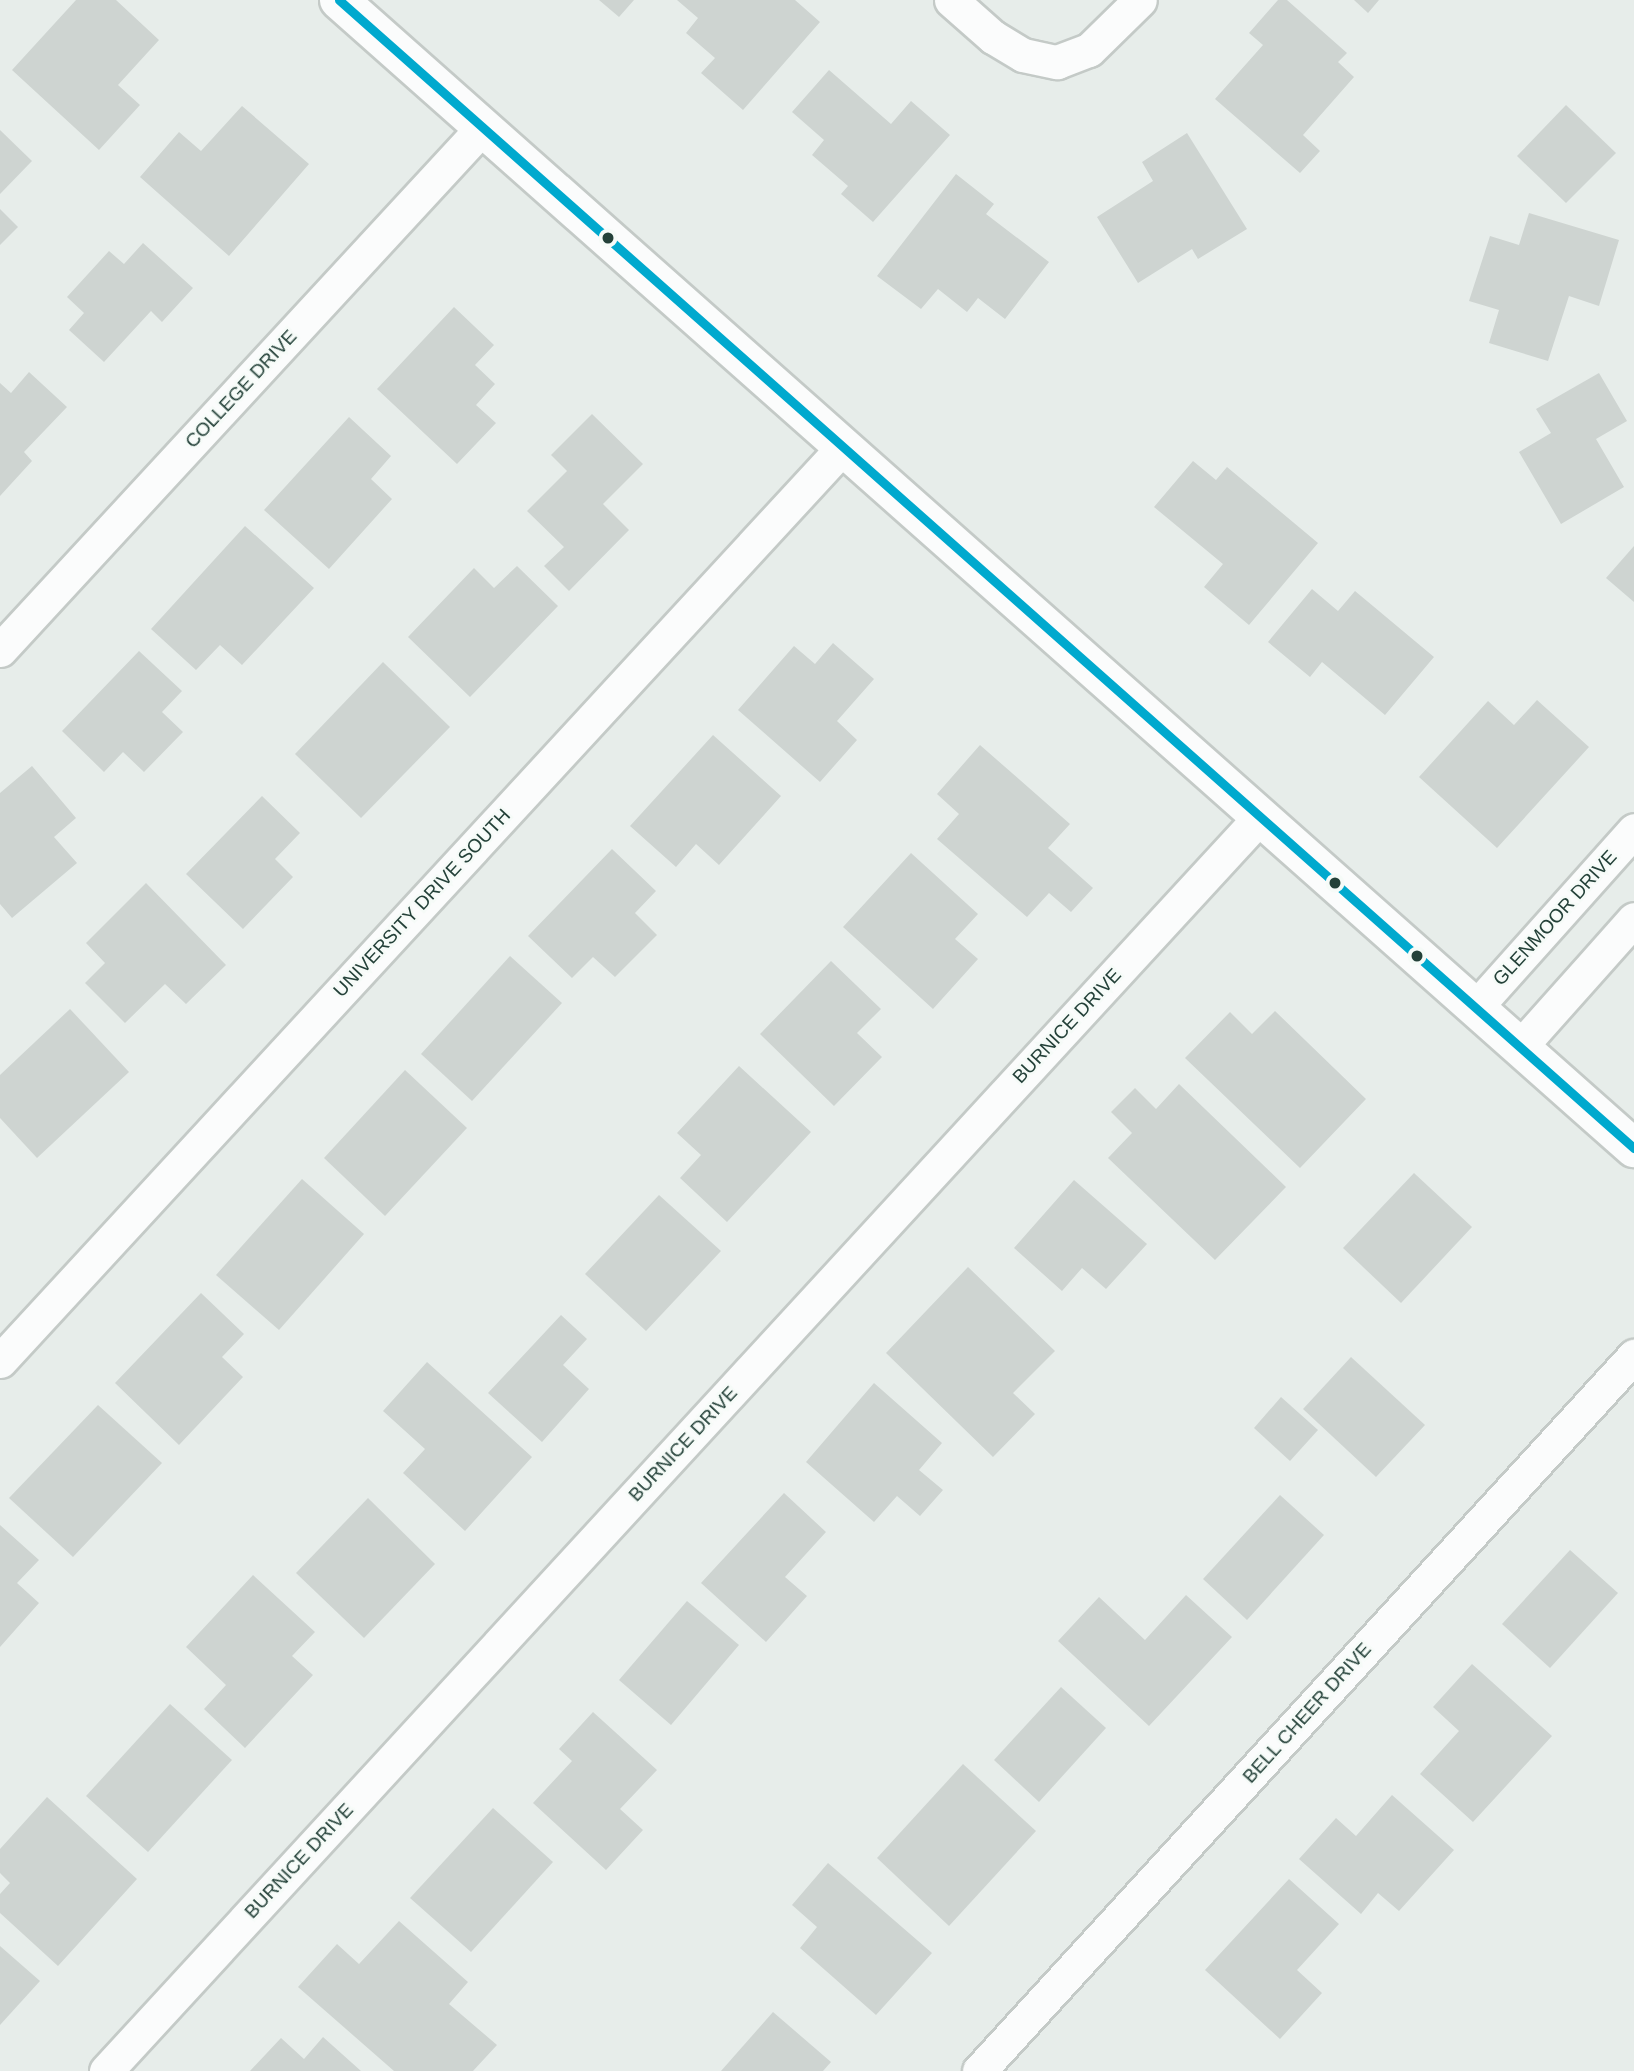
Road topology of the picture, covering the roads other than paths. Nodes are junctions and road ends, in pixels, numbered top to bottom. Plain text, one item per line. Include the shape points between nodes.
1 (339, 0) edge
2 (951, 0) edge
3 (1140, 0) edge
4 (482, 128) junction
5 (844, 446) junction
6 (0, 650) edge
7 (1260, 817) junction
8 (1634, 830) edge
9 (1634, 919) edge
10 (1476, 1007) junction
11 (1520, 1047) junction
12 (1634, 1148) edge
13 (11, 1334) edge
14 (1634, 1356) edge
15 (0, 1361) edge
16 (106, 2071) edge
17 (979, 2071) edge

1 - 4 main road
2 - 3 street via 1023,55 1057,62 1089,50
4 - 5 main road
4 - 6 street, COLLEGE DRIVE
5 - 7 main road
5 - 13 street, UNIVERSITY DRIVE SOUTH
7 - 10 main road
7 - 16 street, BURNICE DRIVE
8 - 10 street, GLENMOOR DRIVE
9 - 11 street
10 - 11 main road
11 - 12 main road
13 - 15 street, UNIVERSITY DRIVE SOUTH
14 - 17 street, BELL CHEER DRIVE

